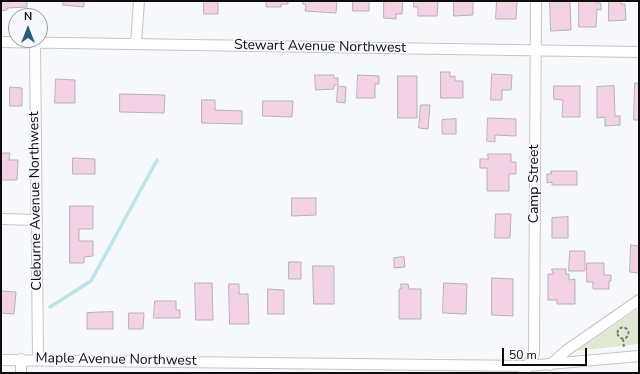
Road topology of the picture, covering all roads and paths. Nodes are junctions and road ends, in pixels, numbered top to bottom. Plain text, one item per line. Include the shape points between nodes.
1 (139, 1) edge
2 (536, 1) edge
3 (48, 43) edge
4 (136, 44) junction
5 (35, 48) edge
6 (536, 50) junction
7 (639, 52) edge
8 (1, 219) edge
9 (36, 220) junction
10 (639, 300) edge
11 (627, 338) joint
12 (639, 356) edge
13 (21, 359) junction
14 (38, 359) junction
15 (1, 360) edge
16 (550, 364) junction
17 (375, 368) edge
18 (526, 369) edge
19 (21, 373) edge

1 - 4 street
2 - 6 street, Camp Street
3 - 4 street, Stewart Avenue Northwest
4 - 6 street, Stewart Avenue Northwest
5 - 9 street, Cleburne Avenue Northwest
6 - 7 street, Stewart Avenue Northwest
6 - 18 street, Camp Street via 534,354
8 - 9 street
9 - 14 street, Cleburne Avenue Northwest
10 - 16 street
11 - 11 path via 627,329 620,329 618,337
12 - 16 street, Maple Avenue Northwest
13 - 14 street, Maple Avenue Northwest
13 - 15 street, Maple Avenue Northwest
13 - 19 street
14 - 17 street, Maple Avenue Northwest
16 - 18 street, Maple Avenue Northwest
17 - 18 street, Maple Avenue Northwest

